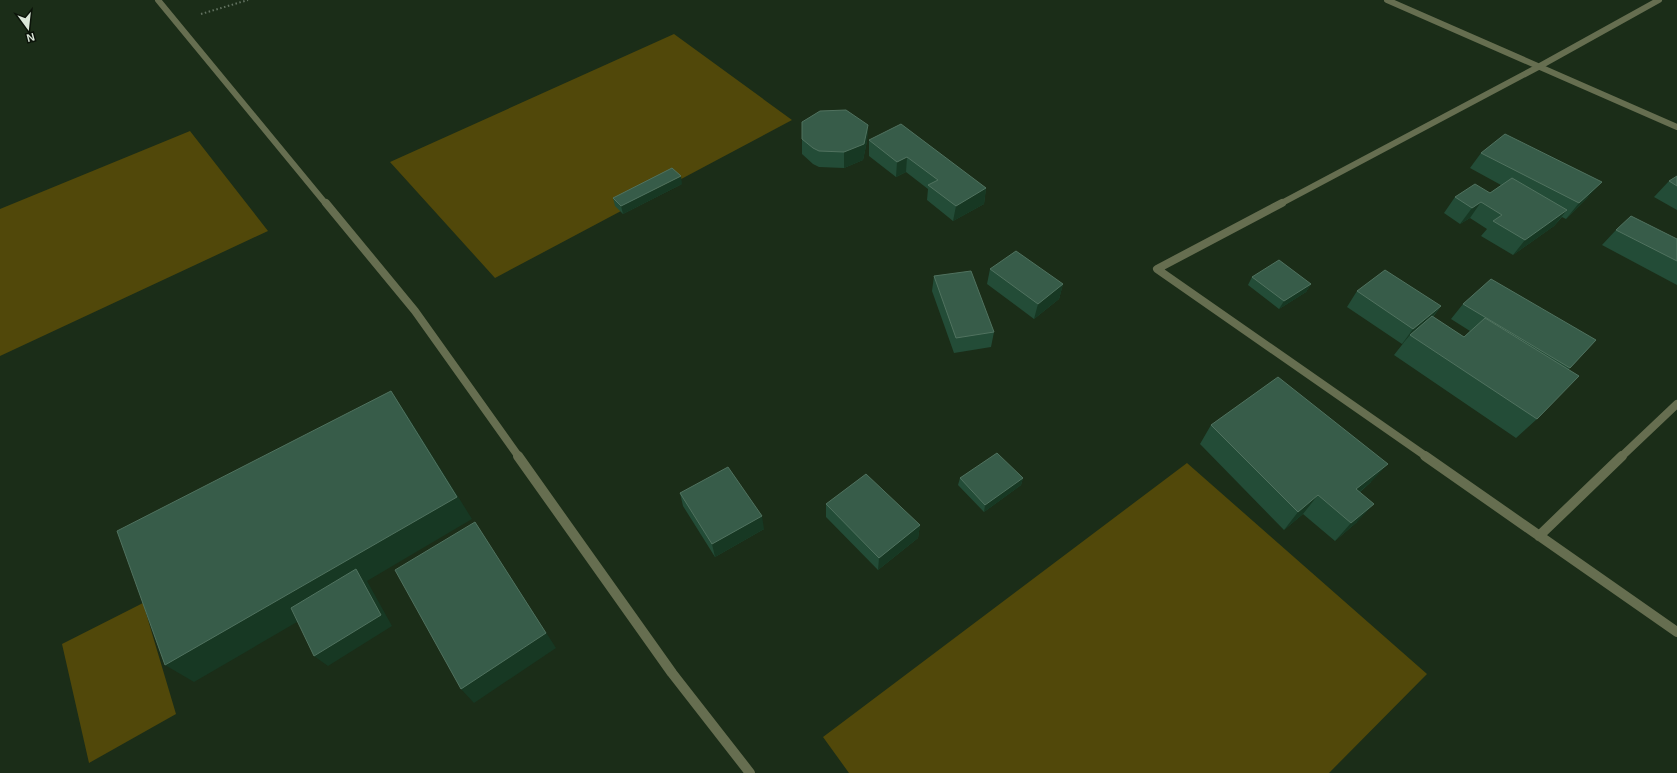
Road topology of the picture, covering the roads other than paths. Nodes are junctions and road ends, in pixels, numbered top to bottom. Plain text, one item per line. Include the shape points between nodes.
1 (158, 0) edge
2 (1386, 0) edge
3 (1659, 0) edge
4 (1540, 66) junction
5 (1677, 127) edge
6 (1677, 404) edge
7 (1539, 536) junction
8 (1677, 632) edge
9 (750, 773) edge

1 - 9 street via 415,311 672,673
2 - 4 street
3 - 4 street
4 - 5 street
4 - 7 street via 1157,269
6 - 7 street
7 - 8 street

